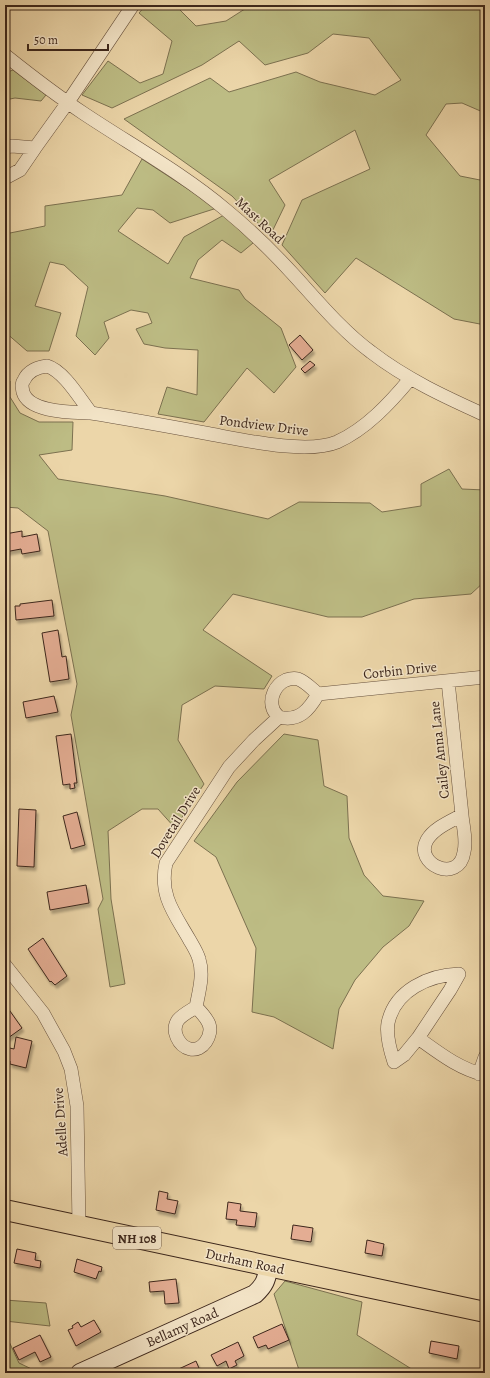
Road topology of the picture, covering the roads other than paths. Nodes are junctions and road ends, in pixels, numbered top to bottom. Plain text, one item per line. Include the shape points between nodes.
1 (133, 5) edge
2 (5, 55) edge
3 (68, 102) junction
4 (5, 147) edge
5 (36, 148) junction
6 (5, 178) edge
7 (410, 379) junction
8 (91, 413) junction
9 (485, 415) edge
10 (485, 677) edge
11 (448, 681) junction
12 (318, 694) junction
13 (279, 717) junction
14 (462, 815) dead end
15 (5, 965) edge
16 (196, 1007) dead end
17 (418, 1038) junction
18 (485, 1058) edge
19 (482, 1074) edge
20 (5, 1210) edge
21 (79, 1226) junction
22 (269, 1267) junction
23 (485, 1312) edge
24 (80, 1373) edge

1 - 3 street
2 - 3 street, Mast Road
3 - 5 street
3 - 7 street, Mast Road via 197,186 277,257 351,335 370,352
4 - 5 street
5 - 6 street via 20,170
7 - 8 street, Pondview Drive via 363,426 337,442 322,447 283,446
7 - 9 street, Mast Road
8 - 8 street, Pondview Drive via 38,407 24,394 24,378 37,368 54,368 63,375
10 - 11 street, Corbin Drive
11 - 12 street, Corbin Drive
11 - 14 street, Cailey Anna Lane
12 - 13 street via 312,706 302,714 295,718
12 - 13 street via 297,678 279,683 272,700 273,710
13 - 16 street, Dovetail Drive via 229,767 166,863 163,875 168,902 199,959 201,980
15 - 21 street, Adelle Drive via 43,1013 64,1051 71,1070 77,1106
17 - 17 street via 450,990 459,974 444,974 418,984 398,1001 388,1023 390,1052 394,1062 404,1055
17 - 19 street via 459,1066
18 - 19 street
20 - 21 main road, Durham Road / NH 108
21 - 22 main road, Durham Road / NH 108
22 - 23 main road, Durham Road / NH 108
22 - 24 street, Bellamy Road via 262,1288 255,1294

